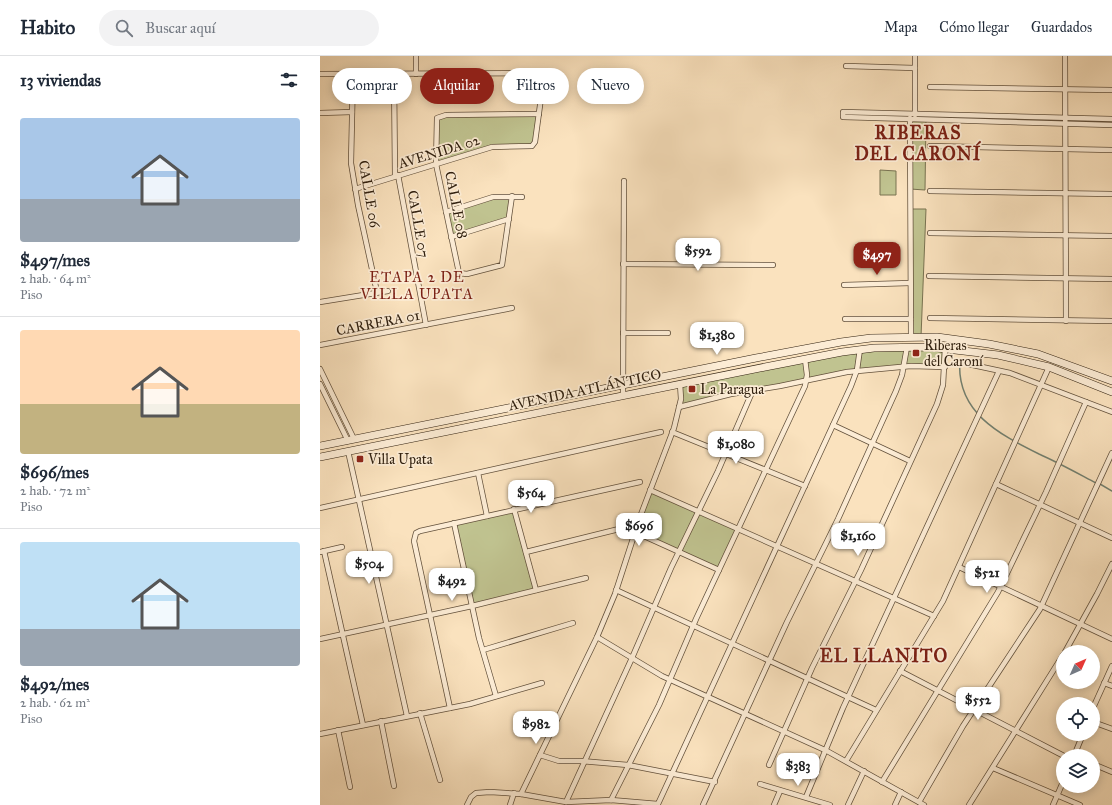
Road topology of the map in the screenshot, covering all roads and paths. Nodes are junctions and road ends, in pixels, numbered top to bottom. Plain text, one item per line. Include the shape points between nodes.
1 (416, 56) edge
2 (915, 56) edge
3 (1066, 56) edge
4 (846, 66) dead end
5 (915, 68) junction
6 (320, 74) edge
7 (332, 74) edge
8 (412, 74) edge
9 (416, 74) junction
10 (930, 87) dead end
11 (1065, 89) junction
12 (1112, 90) edge
13 (352, 104) edge
14 (395, 104) edge
15 (320, 112) edge
16 (352, 112) junction
17 (539, 114) junction
18 (912, 116) junction
19 (1065, 118) junction
20 (1112, 119) edge
21 (1065, 124) junction
22 (1112, 125) edge
23 (930, 146) dead end
24 (1065, 149) junction
25 (1112, 150) edge
26 (436, 164) junction
27 (396, 176) junction
28 (624, 181) dead end
29 (355, 189) junction
30 (930, 191) dead end
31 (1065, 193) junction
32 (1112, 194) edge
33 (512, 196) junction
34 (522, 197) dead end
35 (446, 212) junction
36 (509, 219) junction
37 (930, 233) dead end
38 (1065, 236) junction
39 (1112, 236) edge
40 (451, 237) junction
41 (623, 264) junction
42 (773, 264) dead end
43 (929, 276) dead end
44 (1065, 278) junction
45 (1112, 279) edge
46 (910, 283) junction
47 (844, 285) dead end
48 (388, 291) dead end
49 (377, 292) junction
50 (320, 302) edge
51 (512, 308) dead end
52 (930, 318) dead end
53 (845, 319) dead end
54 (911, 319) junction
55 (1066, 320) junction
56 (1112, 321) edge
57 (426, 325) junction
58 (623, 333) junction
59 (668, 333) dead end
60 (911, 337) junction
61 (320, 345) edge
62 (907, 347) junction
63 (945, 348) junction
64 (860, 349) junction
65 (805, 359) junction
66 (968, 364) dead end
67 (904, 367) junction
68 (945, 367) junction
69 (1049, 367) junction
70 (320, 369) edge
71 (857, 370) junction
72 (999, 371) junction
73 (807, 380) junction
74 (1112, 381) edge
75 (320, 384) edge
76 (680, 384) junction
77 (622, 385) junction
78 (1042, 385) junction
79 (753, 390) junction
80 (1112, 392) edge
81 (623, 396) junction
82 (1086, 402) junction
83 (680, 407) junction
84 (1112, 412) edge
85 (833, 425) junction
86 (661, 432) dead end
87 (672, 432) junction
88 (351, 440) junction
89 (872, 442) junction
90 (320, 446) edge
91 (348, 451) junction
92 (726, 452) junction
93 (1112, 453) edge
94 (320, 457) edge
95 (910, 461) junction
96 (766, 469) junction
97 (478, 473) junction
98 (640, 482) dead end
99 (996, 484) junction
100 (805, 486) junction
101 (650, 490) junction
102 (359, 499) junction
103 (1040, 505) junction
104 (320, 508) edge
105 (514, 509) junction
106 (699, 512) junction
107 (487, 516) junction
108 (1080, 523) junction
109 (454, 524) junction
110 (623, 528) dead end
111 (738, 529) junction
112 (635, 532) junction
113 (1112, 538) edge
114 (776, 546) junction
115 (342, 547) dead end
116 (679, 551) junction
117 (322, 552) edge
118 (526, 552) junction
119 (816, 563) junction
120 (1112, 564) edge
121 (959, 567) junction
122 (719, 570) junction
123 (586, 578) dead end
124 (856, 581) junction
125 (1000, 587) junction
126 (536, 590) junction
127 (616, 590) junction
128 (895, 598) junction
129 (472, 606) junction
130 (654, 607) junction
131 (1041, 607) junction
132 (429, 615) junction
133 (934, 616) junction
134 (573, 623) dead end
135 (386, 624) junction
136 (693, 625) junction
137 (1080, 625) junction
138 (342, 634) junction
139 (597, 637) junction
140 (320, 639) edge
141 (1112, 639) edge
142 (731, 642) junction
143 (1069, 645) edge
144 (483, 650) junction
145 (632, 658) junction
146 (770, 661) junction
147 (1056, 666) edge
148 (1112, 666) edge
149 (900, 671) junction
150 (808, 678) junction
151 (670, 679) junction
152 (542, 683) dead end
153 (1104, 683) junction
154 (1112, 686) edge
155 (937, 691) junction
156 (496, 696) junction
157 (707, 696) junction
158 (848, 696) junction
159 (1098, 697) edge
160 (450, 708) junction
161 (974, 709) junction
162 (876, 710) junction
163 (420, 713) junction
164 (745, 715) junction
165 (407, 716) junction
166 (381, 721) junction
167 (363, 725) junction
168 (1100, 725) edge
169 (1112, 729) edge
170 (338, 730) junction
171 (783, 731) junction
172 (1015, 732) junction
173 (320, 734) edge
174 (825, 750) junction
175 (1056, 752) edge
176 (540, 755) junction
177 (586, 761) junction
178 (846, 761) junction
179 (628, 765) junction
180 (769, 765) dead end
181 (1100, 767) edge
182 (993, 768) junction
183 (864, 771) junction
184 (1112, 772) edge
185 (672, 773) junction
186 (440, 780) dead end
187 (715, 782) junction
188 (882, 782) junction
189 (760, 784) dead end
190 (394, 786) dead end
191 (350, 787) dead end
192 (780, 791) junction
193 (901, 792) junction
194 (514, 793) junction
195 (1058, 793) edge
196 (521, 794) junction
197 (1057, 796) junction
198 (806, 797) junction
199 (611, 800) junction
200 (549, 802) edge
201 (566, 802) junction
202 (919, 802) junction
203 (596, 803) edge
204 (819, 803) edge
205 (636, 804) edge
206 (467, 805) edge
207 (510, 805) edge
208 (703, 805) edge
209 (774, 805) edge
210 (830, 805) edge
211 (848, 805) edge
212 (895, 805) edge
213 (924, 805) edge
214 (970, 805) edge
215 (1053, 805) edge
216 (1080, 805) edge

1 - 9 street
2 - 5 street
3 - 11 street
4 - 5 street
5 - 18 street
6 - 7 street
8 - 9 street
9 - 17 street via 541,73 544,76
10 - 11 street
11 - 12 street
11 - 19 street
13 - 16 street, CALLE 06
14 - 27 street, CALLE 07
15 - 16 street
16 - 29 street, CALLE 06 via 351,163
17 - 26 street, AVENIDA 02 via 535,142 530,146 492,147
17 - 26 street, CALLE 08 via 439,116 436,120
18 - 18 street via 843,112 843,117
18 - 19 street
18 - 21 street
18 - 46 street
19 - 20 street
19 - 21 street
21 - 22 street
21 - 24 street
23 - 24 street
24 - 25 street
24 - 31 street
26 - 27 street, AVENIDA 02
26 - 35 street, CALLE 08
27 - 29 street, AVENIDA 02
27 - 57 street, CALLE 07
28 - 41 street
29 - 49 street, CALLE 06
30 - 31 street
31 - 32 street
31 - 38 street
33 - 34 street
33 - 35 street via 493,197
33 - 36 street
35 - 40 street, CALLE 08
36 - 40 street
36 - 40 street, CALLE 08 via 502,265 499,267 461,274 458,272
37 - 38 street
38 - 39 street
38 - 44 street
41 - 42 street
41 - 58 street
43 - 44 street
44 - 45 street
44 - 55 street
46 - 47 street
46 - 54 street
48 - 49 street
49 - 50 street
51 - 57 street, CARRERA 01
52 - 55 street
53 - 54 street
54 - 60 street
55 - 56 street
57 - 61 street, CARRERA 01
58 - 59 street
58 - 77 street
60 - 74 street, AVENIDA ATLÁNTICO via 970,341 1018,349
60 - 77 street, AVENIDA ATLÁNTICO via 841,342
62 - 63 street, AVENIDA ATLÁNTICO
62 - 64 street, AVENIDA ATLÁNTICO
62 - 67 street
63 - 68 street
63 - 69 street, AVENIDA ATLÁNTICO
64 - 65 street, AVENIDA ATLÁNTICO
64 - 71 street
65 - 73 street
65 - 76 street, AVENIDA ATLÁNTICO
66 - 72 street
67 - 68 street
67 - 71 street
67 - 89 street via 896,391
68 - 95 street via 941,393
69 - 78 street
69 - 80 street, AVENIDA ATLÁNTICO
70 - 88 street
71 - 73 street
71 - 85 street
72 - 78 street
72 - 128 street
73 - 79 street
73 - 96 street
75 - 88 street
76 - 81 street, AVENIDA ATLÁNTICO
76 - 83 street
77 - 81 street
77 - 88 street, AVENIDA ATLÁNTICO
78 - 82 street
78 - 99 street
79 - 83 street
79 - 92 street
81 - 91 street, AVENIDA ATLÁNTICO
82 - 84 street
82 - 103 street
83 - 87 street
85 - 89 street
85 - 100 street
86 - 97 street
87 - 92 street
87 - 101 street
88 - 90 street, AVENIDA ATLÁNTICO
89 - 95 street
89 - 119 street
91 - 94 street, AVENIDA ATLÁNTICO
91 - 102 street
92 - 96 street
92 - 106 street
93 - 108 street
95 - 124 street
96 - 100 street
96 - 111 street
97 - 102 street
97 - 107 street
98 - 105 street
99 - 103 street
99 - 121 street
100 - 114 street
101 - 106 street
101 - 112 street
102 - 104 street
102 - 135 street
103 - 108 street
103 - 125 street
105 - 107 street
105 - 118 street
106 - 111 street
106 - 116 street
107 - 109 street
108 - 113 street
108 - 131 street
109 - 129 street
109 - 132 street via 420,531 414,538
110 - 118 street
111 - 114 street
111 - 122 street
112 - 116 street
112 - 127 street
114 - 119 street
114 - 142 street
115 - 117 street
116 - 122 street
116 - 130 street
117 - 138 street
118 - 126 street
119 - 124 street
119 - 146 street
120 - 137 street
121 - 125 street
121 - 133 street
122 - 136 street
123 - 126 street
124 - 128 street
124 - 150 street
125 - 131 street
125 - 155 street
126 - 129 street
127 - 130 street
127 - 139 street
128 - 133 street
128 - 158 street
129 - 132 street
129 - 144 street
130 - 136 street
130 - 145 street
131 - 137 street
131 - 161 street
132 - 135 street
132 - 160 street
133 - 149 street
134 - 144 street
135 - 138 street
135 - 165 street
136 - 142 street
136 - 151 street
137 - 141 street
137 - 143 street
138 - 140 street
138 - 167 street
139 - 145 street
139 - 176 street
142 - 146 street
142 - 157 street
144 - 156 street
145 - 151 street
145 - 177 street
146 - 150 street
146 - 164 street
147 - 172 street
148 - 153 street
149 - 155 street
149 - 162 street
150 - 158 street
150 - 171 street
151 - 157 street
151 - 179 street
152 - 156 street
153 - 154 street
153 - 159 street
155 - 161 street
155 - 188 street
156 - 160 street
157 - 164 street
157 - 185 street
158 - 162 street
158 - 174 street
160 - 163 street
161 - 172 street
161 - 202 street
162 - 178 street
163 - 165 street
163 - 186 street
164 - 171 street
164 - 187 street
165 - 166 street
166 - 167 street
166 - 190 street
167 - 170 street
168 - 169 street
170 - 173 street
170 - 191 street
171 - 174 street
171 - 180 street
172 - 175 street
172 - 182 street
174 - 178 street
174 - 198 street
176 - 177 street via 559,761
176 - 196 street
177 - 179 street
177 - 201 street
178 - 183 street
179 - 185 street
179 - 199 street
181 - 184 street
182 - 197 street
182 - 214 street
183 - 188 street
183 - 211 street
185 - 187 street
185 - 205 street via 658,804
187 - 208 street
188 - 193 street
189 - 192 street
192 - 198 street
192 - 209 street
193 - 202 street
193 - 212 street
194 - 196 street
194 - 206 street via 476,793
194 - 207 street
195 - 197 street
196 - 200 street
197 - 215 street
197 - 216 street
198 - 204 street
199 - 203 street
199 - 205 street
200 - 201 street
201 - 203 street
202 - 213 street
204 - 210 street

